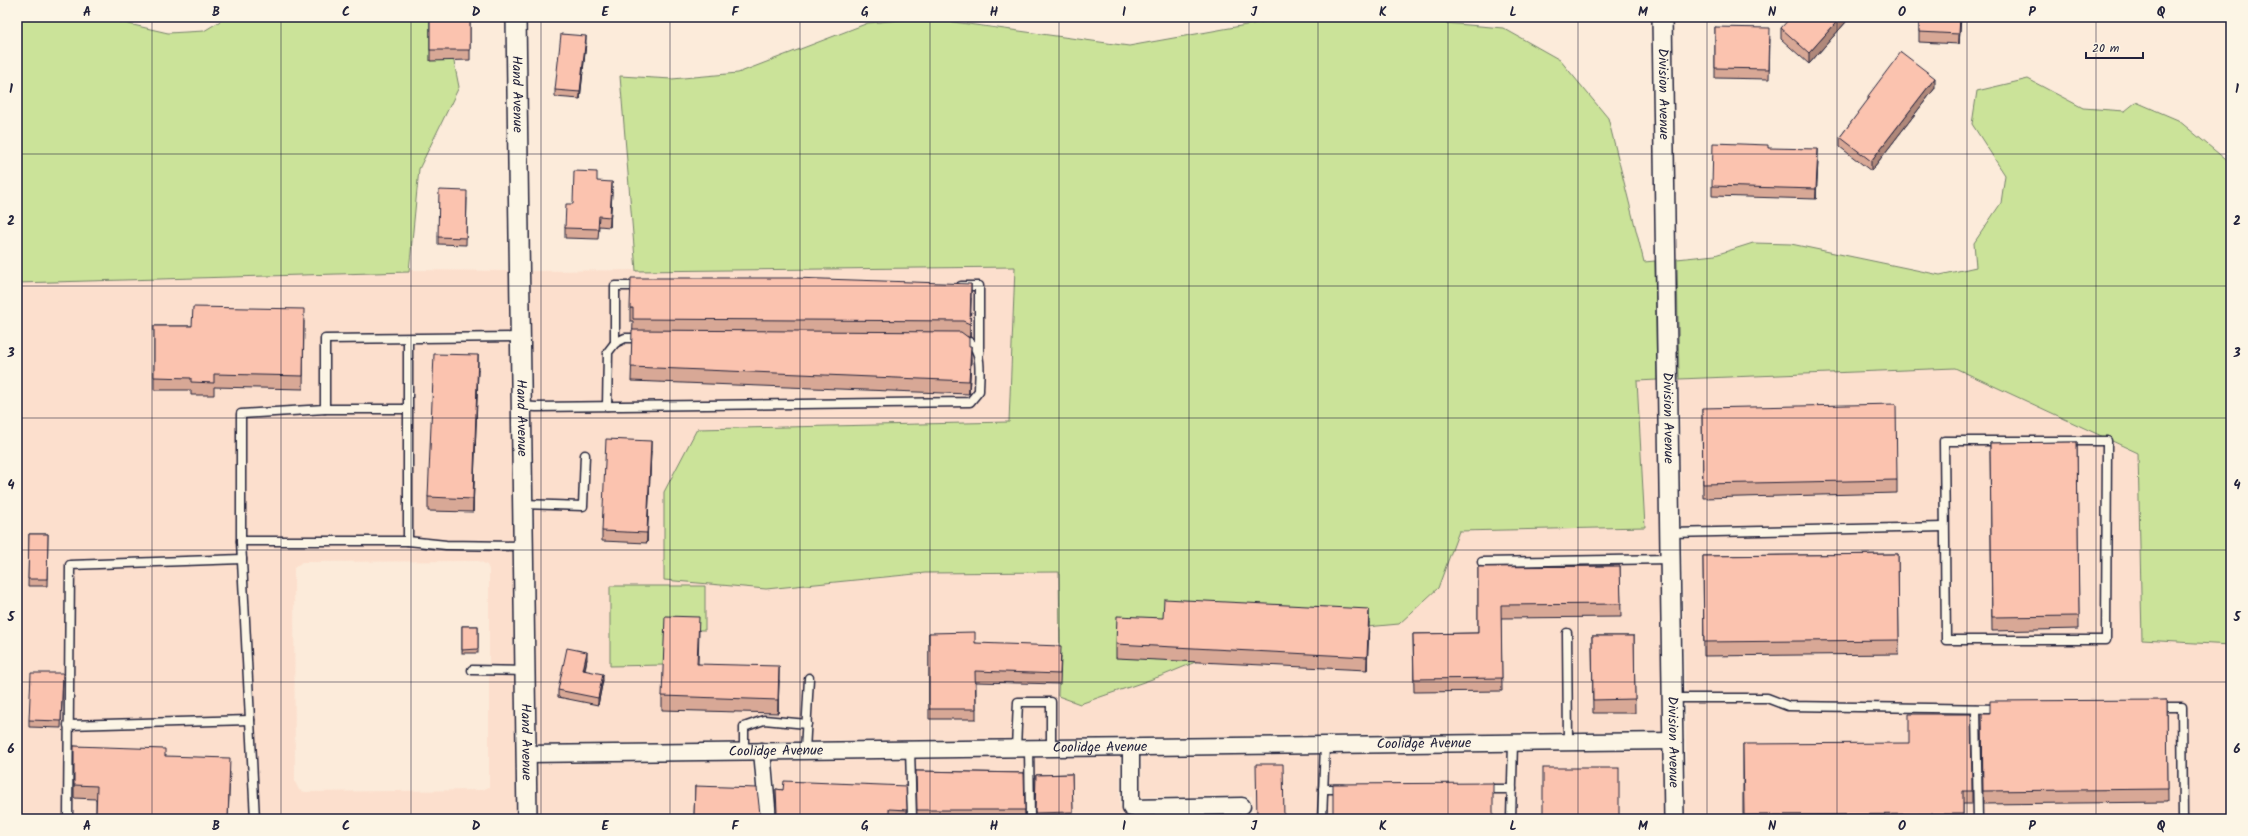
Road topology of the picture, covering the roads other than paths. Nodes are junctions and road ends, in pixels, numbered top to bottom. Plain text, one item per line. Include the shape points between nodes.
1 (516, 17) edge
2 (1662, 17) edge
3 (655, 286) edge
4 (955, 286) edge
5 (520, 337) junction
6 (649, 338) edge
7 (408, 339) junction
8 (955, 340) edge
9 (615, 343) junction
10 (979, 354) junction
11 (521, 406) junction
12 (607, 406) junction
13 (325, 409) junction
14 (408, 410) junction
15 (585, 455) dead end
16 (522, 504) junction
17 (1944, 527) junction
18 (1670, 533) junction
19 (241, 541) junction
20 (408, 541) junction
21 (524, 546) junction
22 (242, 559) junction
23 (1671, 559) junction
24 (1482, 562) dead end
25 (1567, 633) dead end
26 (472, 670) dead end
27 (525, 671) junction
28 (810, 678) dead end
29 (1673, 698) junction
30 (2151, 707) edge
31 (2008, 708) edge
32 (1976, 709) junction
33 (250, 720) junction
34 (807, 724) junction
35 (68, 725) junction
36 (1674, 741) junction
37 (1568, 742) junction
38 (1513, 743) junction
39 (1325, 745) junction
40 (1131, 747) junction
41 (1022, 748) junction
42 (1051, 748) junction
43 (910, 749) junction
44 (744, 751) junction
45 (762, 751) junction
46 (805, 751) junction
47 (526, 754) junction
48 (1323, 789) junction
49 (1354, 789) edge
50 (1512, 789) junction
51 (1474, 790) edge
52 (1242, 806) dead end
53 (68, 819) edge
54 (254, 819) edge
55 (527, 819) edge
56 (768, 819) edge
57 (912, 819) edge
58 (1030, 819) edge
59 (1322, 819) edge
60 (1511, 819) edge
61 (1674, 819) edge
62 (1978, 819) edge
63 (2183, 819) edge

1 - 5 street, Hand Avenue
2 - 18 street, Division Avenue
3 - 9 lane via 615,286
4 - 10 lane via 979,286
5 - 7 lane
5 - 11 street, Hand Avenue
6 - 9 lane via 625,338
7 - 13 lane via 324,339
7 - 14 lane
8 - 10 lane via 974,345
9 - 12 lane via 608,352
10 - 12 lane via 979,391 970,402
11 - 12 lane
11 - 16 street, Hand Avenue
13 - 14 lane
13 - 19 lane via 241,414
14 - 20 lane
15 - 16 lane via 583,506
16 - 21 street, Hand Avenue
17 - 17 lane via 1946,640 2106,640 2107,441 1944,441
17 - 18 lane
18 - 23 street, Division Avenue
19 - 20 lane
19 - 22 lane
20 - 21 lane via 446,545
21 - 27 street, Hand Avenue
22 - 33 lane
22 - 35 lane via 70,565
23 - 24 lane
23 - 29 street, Division Avenue
25 - 37 lane
26 - 27 lane
27 - 47 street, Hand Avenue
28 - 34 lane
29 - 32 lane via 1767,698 1788,706
29 - 36 street, Division Avenue
30 - 63 lane via 2182,707
31 - 32 lane
32 - 62 lane
33 - 35 lane
33 - 54 lane
34 - 44 lane via 764,720 744,727
34 - 46 lane
35 - 53 lane
36 - 37 street, Coolidge Avenue
36 - 61 street, Division Avenue
37 - 38 street, Coolidge Avenue
38 - 39 street, Coolidge Avenue
38 - 50 lane
39 - 40 street, Coolidge Avenue
39 - 48 lane
40 - 42 street, Coolidge Avenue
40 - 52 street via 1131,808
41 - 42 street, Coolidge Avenue
41 - 42 lane via 1018,702 1050,702
41 - 43 street, Coolidge Avenue
41 - 58 lane
43 - 46 street, Coolidge Avenue
43 - 57 lane
44 - 45 street, Coolidge Avenue
44 - 47 street, Coolidge Avenue
45 - 46 street, Coolidge Avenue
45 - 56 street
47 - 55 street, Hand Avenue
48 - 49 lane
48 - 59 lane
50 - 51 lane
50 - 60 lane

